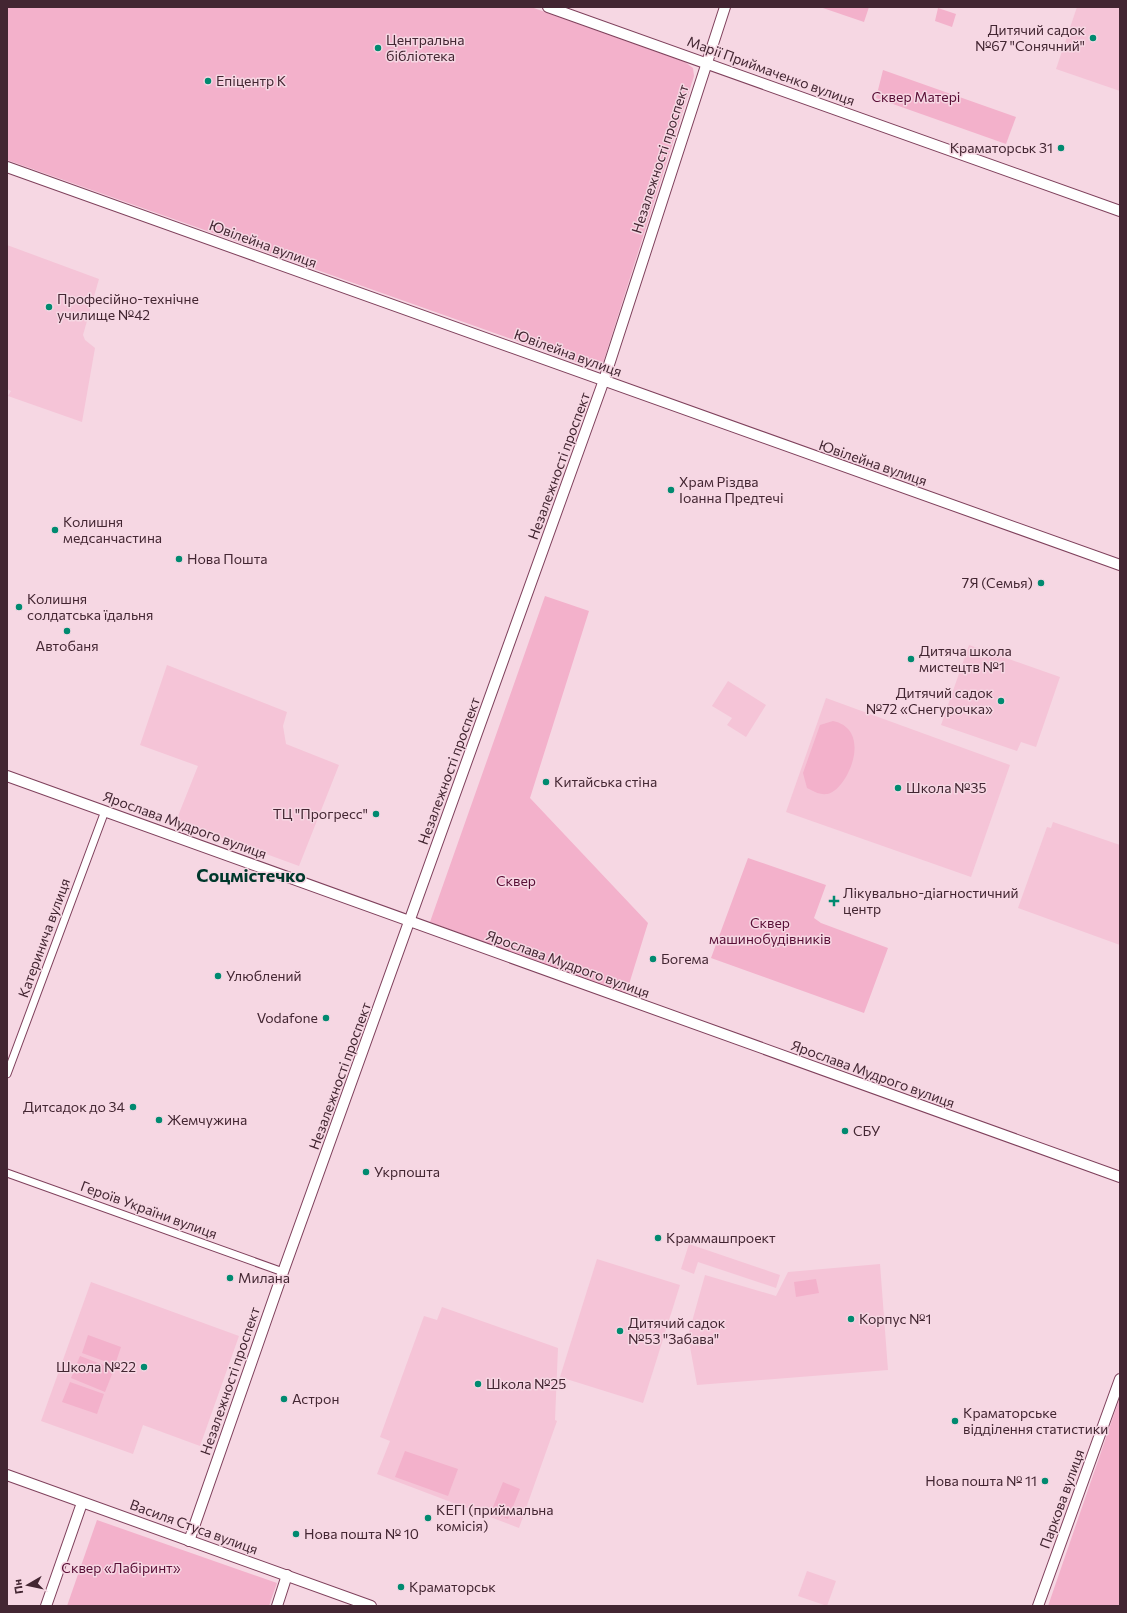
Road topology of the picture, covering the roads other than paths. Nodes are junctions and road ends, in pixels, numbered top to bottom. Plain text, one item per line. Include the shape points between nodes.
1 (548, 7) edge
2 (725, 7) edge
3 (706, 62) junction
4 (7, 167) edge
5 (1120, 212) edge
6 (604, 380) junction
7 (1120, 565) edge
8 (7, 776) edge
9 (105, 811) junction
10 (411, 921) junction
11 (7, 1074) edge
12 (7, 1173) edge
13 (1120, 1177) edge
14 (283, 1272) junction
15 (1120, 1379) edge
16 (7, 1475) edge
17 (82, 1502) junction
18 (189, 1541) junction
19 (287, 1575) junction
20 (46, 1606) edge
21 (277, 1606) edge
22 (371, 1606) edge
23 (1038, 1606) edge

1 - 3 street, Марії Приймаченко вулиця
2 - 3 street, Незалежності проспект
3 - 5 street, Марії Приймаченко вулиця
3 - 6 street, Незалежності проспект
4 - 6 street, Ювілейна вулиця
6 - 7 street, Ювілейна вулиця
6 - 10 street, Незалежності проспект
8 - 9 street, Ярослава Мудрого вулиця
9 - 10 street, Ярослава Мудрого вулиця
9 - 11 street, Катеринича вулиця
10 - 13 street, Ярослава Мудрого вулиця
10 - 14 street, Незалежності проспект
12 - 14 street, Героїв України вулиця
14 - 18 street, Незалежності проспект
15 - 23 street, Паркова вулиця
16 - 17 street, Василя Стуса вулиця
17 - 18 street, Василя Стуса вулиця
17 - 20 street
18 - 19 street, Василя Стуса вулиця
19 - 21 street
19 - 22 street, Василя Стуса вулиця

